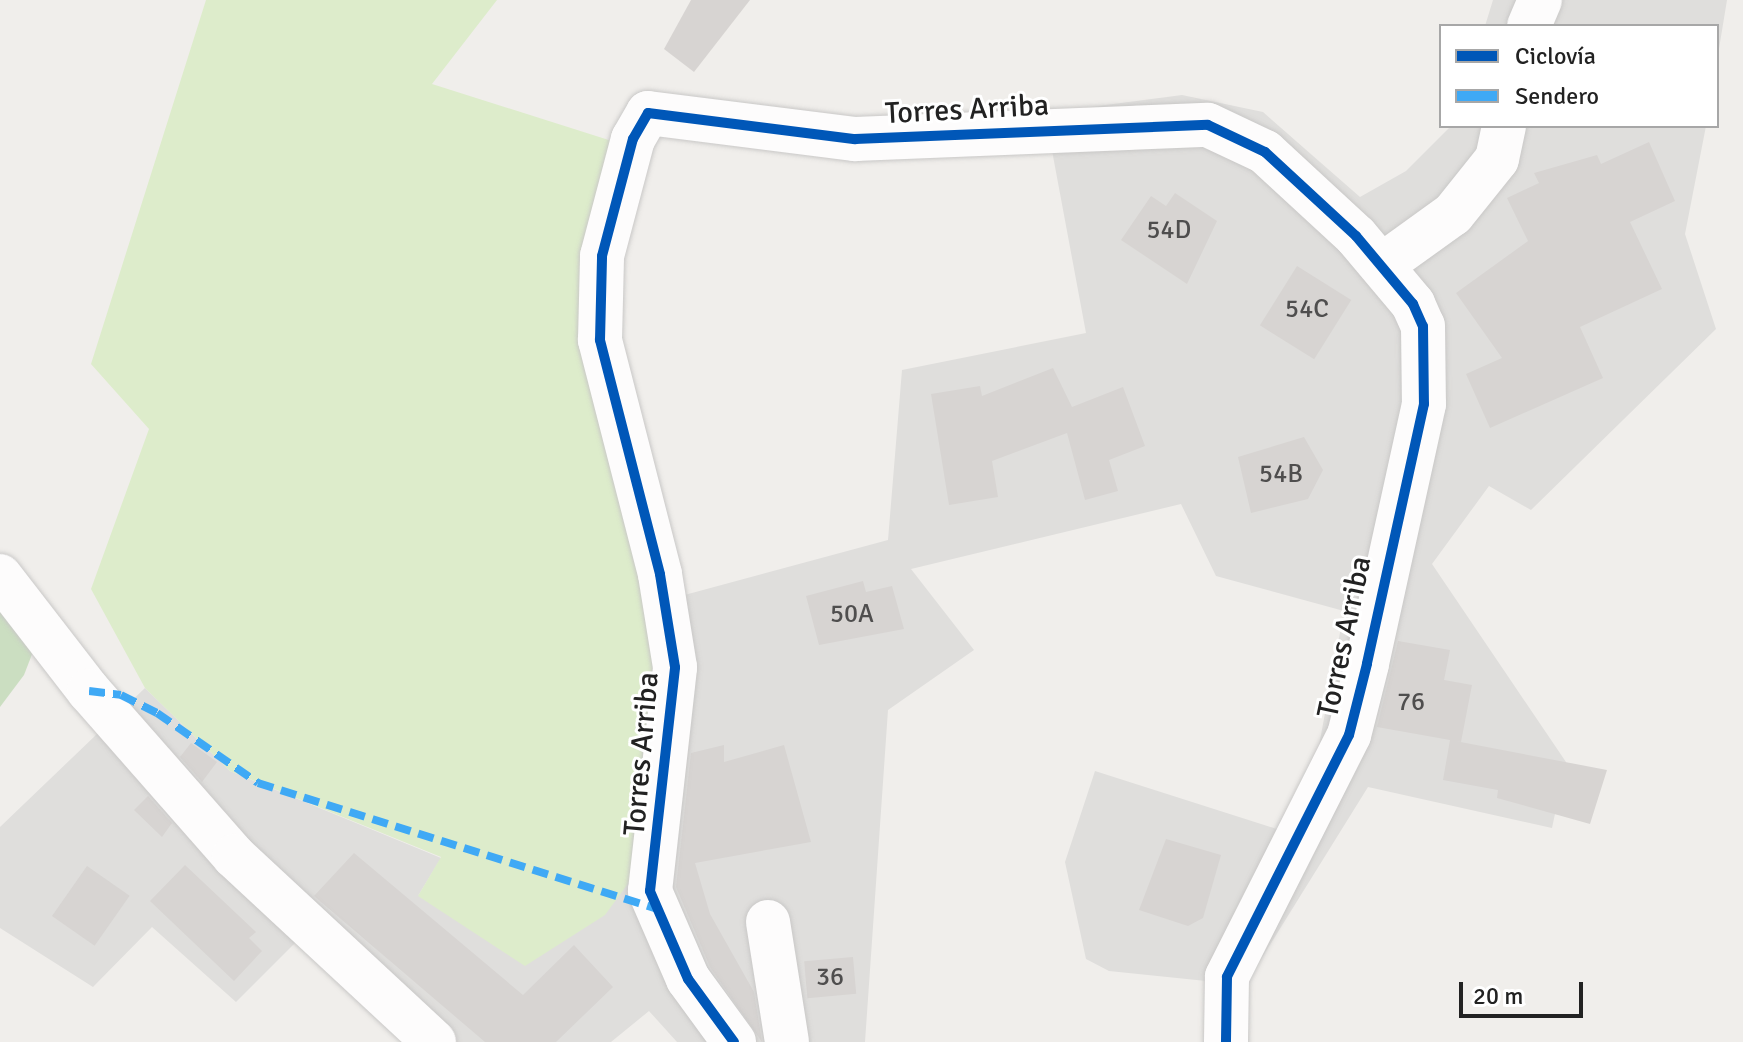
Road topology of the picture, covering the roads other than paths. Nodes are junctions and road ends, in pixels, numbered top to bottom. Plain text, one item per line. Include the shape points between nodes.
1 (1540, 0) edge
2 (1530, 24) edge
3 (1504, 128) edge
4 (1382, 265) junction
5 (0, 576) edge
6 (768, 922) dead end
7 (434, 1042) edge
8 (734, 1042) edge
9 (787, 1042) edge
10 (1226, 1042) edge

1 - 2 street
3 - 4 street via 1497,159 1478,186 1453,214
4 - 8 street, Torres Arriba via 1265,152 1208,125 855,139 659,112 640,118 602,256 600,340 660,574 675,667 650,891 688,979
4 - 10 street, Torres Arriba via 1423,326 1424,404 1349,735 1227,977
5 - 7 street via 89,691 234,856
6 - 9 street

